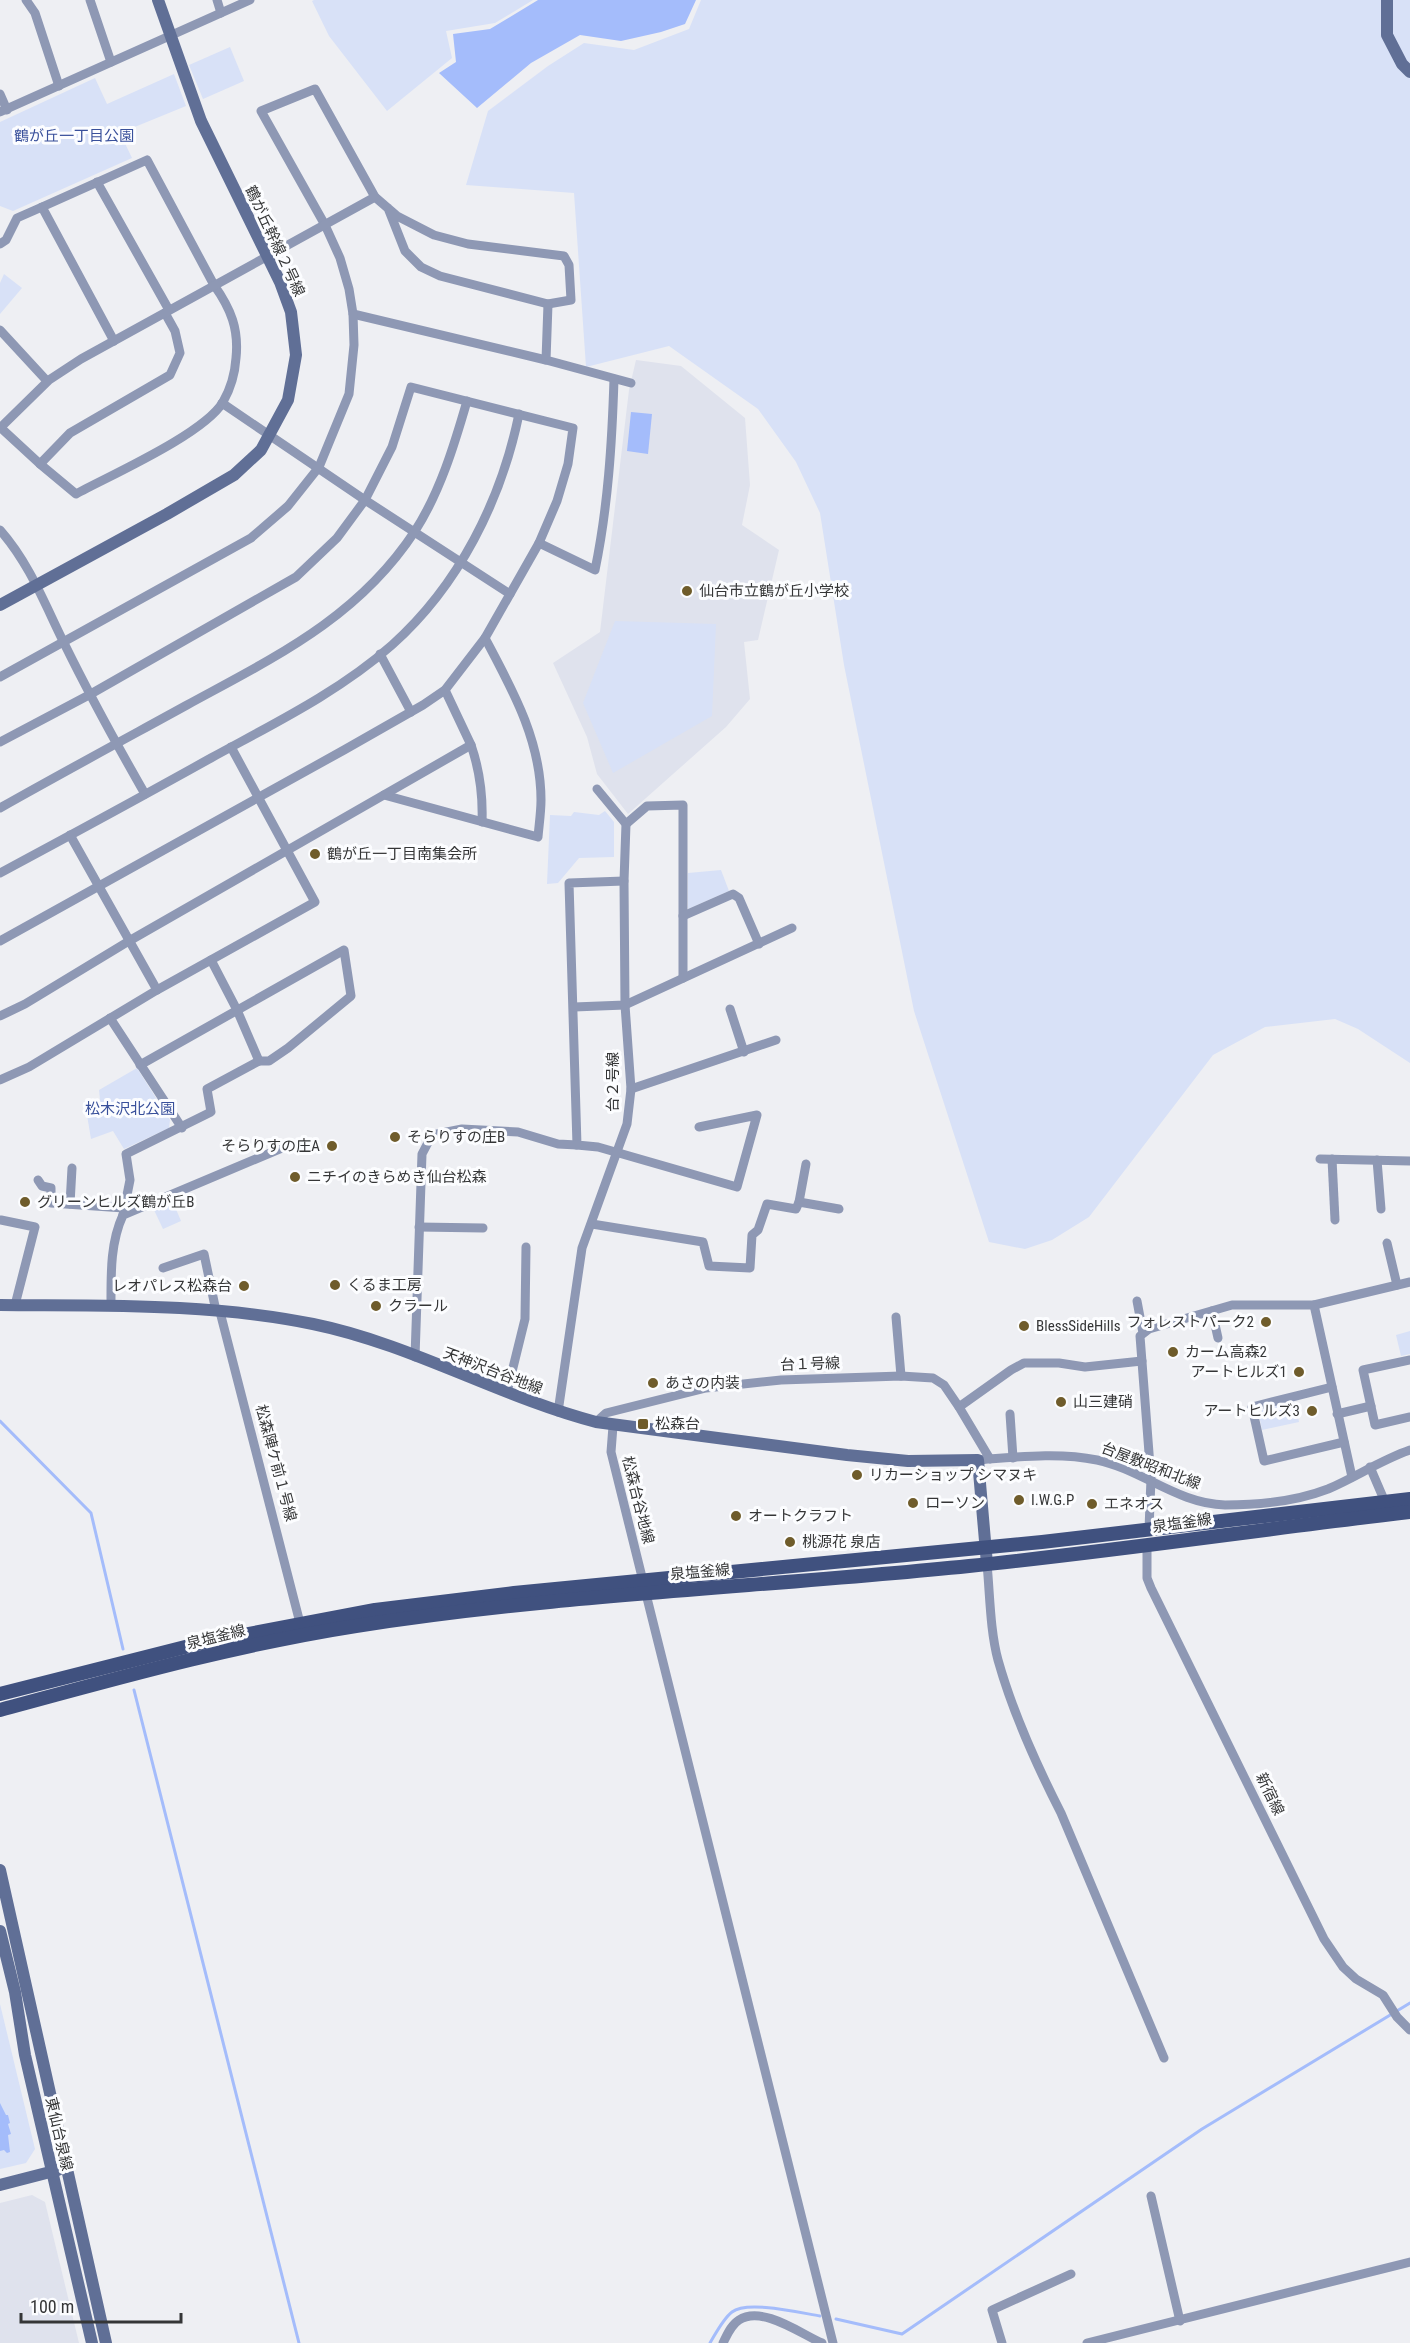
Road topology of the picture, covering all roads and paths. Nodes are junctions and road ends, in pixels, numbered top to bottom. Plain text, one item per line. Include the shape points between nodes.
1 (26, 0) edge
2 (90, 0) edge
3 (158, 0) edge
4 (217, 0) edge
5 (250, 0) edge
6 (1387, 0) edge
7 (221, 13) junction
8 (172, 37) junction
9 (111, 62) junction
10 (1410, 72) edge
11 (59, 86) junction
12 (0, 94) edge
13 (3, 111) edge
14 (97, 182) junction
15 (375, 197) junction
16 (42, 207) junction
17 (388, 208) junction
18 (324, 225) junction
19 (0, 244) edge
20 (267, 256) junction
21 (214, 285) junction
22 (548, 304) junction
23 (167, 312) junction
24 (353, 314) junction
25 (0, 330) edge
26 (114, 341) junction
27 (546, 360) junction
28 (614, 379) junction
29 (47, 381) junction
30 (631, 384) dead end
31 (467, 401) junction
32 (222, 403) junction
33 (519, 414) junction
34 (0, 428) edge
35 (271, 434) junction
36 (40, 464) junction
37 (319, 467) junction
38 (365, 500) junction
39 (0, 530) edge
40 (415, 530) junction
41 (539, 543) junction
42 (461, 561) junction
43 (37, 585) junction
44 (510, 594) junction
45 (0, 605) edge
46 (485, 638) junction
47 (63, 641) junction
48 (380, 654) junction
49 (0, 677) edge
50 (445, 690) junction
51 (89, 695) junction
52 (411, 712) junction
53 (0, 742) edge
54 (116, 744) junction
55 (471, 746) junction
56 (231, 747) junction
57 (597, 789) dead end
58 (145, 794) junction
59 (384, 795) junction
60 (258, 797) junction
61 (0, 808) edge
62 (482, 822) junction
63 (626, 824) junction
64 (70, 835) junction
65 (288, 850) junction
66 (0, 873) edge
67 (624, 881) junction
68 (99, 888) junction
69 (683, 916) junction
70 (792, 928) dead end
71 (0, 941) edge
72 (129, 941) junction
73 (759, 944) junction
74 (211, 960) junction
75 (683, 978) junction
76 (157, 990) junction
77 (625, 1005) junction
78 (574, 1007) junction
79 (730, 1009) dead end
80 (237, 1010) junction
81 (0, 1016) edge
82 (111, 1018) junction
83 (776, 1040) dead end
84 (744, 1052) junction
85 (259, 1061) junction
86 (140, 1065) junction
87 (0, 1080) edge
88 (631, 1089) junction
89 (699, 1127) dead end
90 (182, 1128) junction
91 (289, 1145) dead end
92 (577, 1145) junction
93 (615, 1153) junction
94 (1320, 1159) dead end
95 (1332, 1159) junction
96 (1377, 1160) junction
97 (1410, 1161) edge
98 (806, 1164) dead end
99 (72, 1168) dead end
100 (38, 1180) dead end
101 (799, 1202) junction
102 (70, 1204) junction
103 (839, 1209) dead end
104 (1381, 1209) dead end
105 (123, 1212) junction
106 (1, 1220) edge
107 (1335, 1220) dead end
108 (592, 1224) junction
109 (419, 1227) junction
110 (483, 1228) dead end
111 (1387, 1243) dead end
112 (526, 1247) dead end
113 (163, 1268) dead end
114 (1410, 1282) edge
115 (1397, 1285) junction
116 (1137, 1301) dead end
117 (0, 1305) edge
118 (15, 1305) junction
119 (1314, 1305) junction
120 (111, 1306) junction
121 (1212, 1311) junction
122 (218, 1312) junction
123 (896, 1317) dead end
124 (1143, 1333) junction
125 (1218, 1338) dead end
126 (415, 1357) junction
127 (1410, 1360) edge
128 (1142, 1361) junction
129 (902, 1376) junction
130 (1332, 1387) junction
131 (507, 1392) junction
132 (1371, 1406) junction
133 (959, 1407) junction
134 (558, 1412) junction
135 (1010, 1414) dead end
136 (1338, 1414) junction
137 (1410, 1417) edge
138 (596, 1422) junction
139 (613, 1426) junction
140 (1344, 1442) junction
141 (1410, 1450) edge
142 (1013, 1458) junction
143 (984, 1459) junction
144 (1370, 1467) junction
145 (1352, 1477) junction
146 (1151, 1479) junction
147 (1410, 1499) edge
148 (1385, 1502) junction
149 (1410, 1512) edge
150 (1149, 1529) junction
151 (1147, 1544) junction
152 (986, 1548) junction
153 (987, 1564) junction
154 (645, 1588) junction
155 (300, 1623) junction
156 (0, 1694) edge
157 (0, 1710) edge
158 (0, 1870) edge
159 (0, 1931) edge
160 (1410, 2030) edge
161 (1164, 2058) dead end
162 (68, 2167) junction
163 (52, 2171) junction
164 (0, 2185) edge
165 (1151, 2196) dead end
166 (1410, 2262) edge
167 (1071, 2274) dead end
168 (1180, 2321) junction
169 (92, 2343) edge
170 (106, 2343) edge
171 (723, 2343) edge
172 (822, 2343) edge
173 (833, 2343) edge
174 (1002, 2343) edge
175 (1087, 2343) edge

1 - 11 street via 35,13
2 - 9 street
3 - 8 street, 鶴が丘幹線２号線
4 - 7 street
5 - 7 street
6 - 10 street via 1387,35
7 - 8 street
8 - 9 street
8 - 20 street, 鶴が丘幹線２号線 via 201,122
9 - 11 street
11 - 13 street
12 - 13 street
14 - 16 street
14 - 21 street via 147,160
14 - 23 street
15 - 17 street
15 - 18 street
15 - 18 street via 315,89 261,111
16 - 19 street via 17,218
16 - 26 street
17 - 22 street via 405,251 421,267 440,276
17 - 22 street via 434,235 468,244 564,256 570,265 571,300
18 - 20 street
18 - 24 street via 340,258
20 - 21 street
20 - 35 street, 鶴が丘幹線２号線 via 291,312 296,356 288,400
21 - 23 street
21 - 32 street via 227,303 238,338 235,374
22 - 27 street
23 - 26 street
23 - 36 street via 180,353 170,375 70,433
24 - 27 street
24 - 37 street via 349,394
25 - 29 street
26 - 29 street
27 - 28 street
28 - 30 street
28 - 41 street via 609,479 595,570
29 - 34 street
31 - 33 street
31 - 38 street via 411,387 392,447
31 - 40 street via 437,490
32 - 35 street
32 - 36 street via 195,429 76,494
33 - 41 street via 573,428 568,464
33 - 42 street via 501,482
34 - 36 street
35 - 37 street
35 - 43 street, 鶴が丘幹線２号線 via 261,450 234,475
37 - 38 street
37 - 47 street via 288,506 251,538
38 - 40 street
38 - 51 street via 337,538 296,577
39 - 43 street
40 - 42 street
40 - 54 street via 359,598 308,637
41 - 44 street
42 - 44 street
42 - 48 street via 438,596
43 - 45 street, 鶴が丘幹線２号線
43 - 47 street
44 - 46 street
46 - 50 street
46 - 62 street via 528,726 542,801 538,837
47 - 49 street
47 - 51 street
48 - 52 street
48 - 56 street via 338,686
50 - 52 street
50 - 55 street
51 - 53 street
51 - 54 street
52 - 60 street
54 - 58 street
54 - 61 street
55 - 59 street
55 - 62 street via 479,768
56 - 58 street
56 - 60 street
57 - 63 street
58 - 64 street
59 - 62 street
59 - 65 street
60 - 65 street
60 - 68 street
63 - 67 street, 台２号線
63 - 69 street via 647,806 683,805
64 - 66 street
64 - 68 street
65 - 72 street
65 - 74 street via 315,902
67 - 77 street, 台２号線
67 - 78 street via 569,883
68 - 71 street
68 - 72 street
69 - 73 street via 733,894 739,897
69 - 75 street
70 - 73 street
72 - 76 street
72 - 81 street
73 - 75 street
74 - 76 street
74 - 80 street
75 - 77 street
76 - 82 street
77 - 78 street
77 - 88 street, 台２号線
78 - 92 street
79 - 84 street
80 - 85 street
80 - 85 street via 344,950 351,996 288,1048 269,1061
80 - 86 street
82 - 86 street
82 - 87 street via 29,1068
83 - 84 street
84 - 88 street
85 - 90 street via 207,1089 211,1112
86 - 90 street
88 - 93 street, 台２号線 via 627,1124
89 - 93 street via 757,1115 737,1187
90 - 105 street via 126,1154 130,1180
91 - 105 street
92 - 93 street
92 - 109 street via 558,1144 518,1132 462,1129 432,1135 422,1154
93 - 108 street, 台２号線
94 - 95 street
95 - 96 street
95 - 107 street
96 - 97 street
96 - 104 street
98 - 101 street
99 - 102 street
100 - 102 street via 42,1186 51,1188 51,1203
101 - 103 street
101 - 108 street via 796,1209 767,1204 758,1230 752,1235 750,1268 709,1266 703,1242
102 - 105 street
105 - 120 street via 115,1232
106 - 118 street via 34,1227
108 - 134 street, 台２号線 via 582,1248
109 - 110 street
109 - 126 street
111 - 115 street
112 - 131 street via 525,1319
113 - 122 street, 松森陣ケ前１号線 via 204,1254
114 - 115 street
115 - 119 street
116 - 124 street
117 - 118 street, 天神沢台谷地線
118 - 120 street, 天神沢台谷地線
119 - 121 street via 1232,1305
119 - 130 street
120 - 122 street, 天神沢台谷地線
121 - 124 street
121 - 125 street
122 - 126 street, 天神沢台谷地線 via 314,1324
122 - 155 street, 松森陣ケ前１号線
123 - 129 street
124 - 128 street
126 - 131 street, 天神沢台谷地線
127 - 132 street via 1363,1370
128 - 133 street via 1085,1367 1024,1363
128 - 146 street
129 - 133 street, 台１号線 via 933,1378 944,1385
129 - 138 street, 台１号線 via 781,1380 706,1388 606,1413
130 - 136 street
130 - 140 street via 1252,1407 1264,1461
131 - 134 street, 天神沢台谷地線
132 - 136 street
132 - 137 street via 1375,1425
133 - 143 street, 台１号線
134 - 138 street, 天神沢台谷地線
135 - 142 street
136 - 140 street
138 - 139 street, 天神沢台谷地線
139 - 143 street, 天神沢台谷地線 via 887,1459
139 - 154 street, 松森台谷地線 via 611,1452
140 - 145 street
141 - 144 street, 台屋敷昭和北線
142 - 143 street, 台屋敷昭和北線
142 - 146 street, 台屋敷昭和北線 via 1062,1456 1097,1460
143 - 152 street
144 - 145 street, 台屋敷昭和北線
144 - 148 street
145 - 146 street, 台屋敷昭和北線 via 1295,1498 1225,1505 1186,1497
146 - 150 street
147 - 148 main road, 泉塩釜線
148 - 150 main road, 泉塩釜線
149 - 151 main road, 泉塩釜線
150 - 152 main road, 泉塩釜線
151 - 153 main road, 泉塩釜線
151 - 160 street, 新宿線 via 1151,1588 1324,1939 1342,1967 1383,1995
152 - 153 street
152 - 154 main road, 泉塩釜線
153 - 154 main road, 泉塩釜線
153 - 161 street via 998,1659 1010,1693
154 - 155 main road, 泉塩釜線 via 514,1593
154 - 157 main road, 泉塩釜線 via 283,1639
154 - 173 street, 松森台谷地線
155 - 156 main road, 泉塩釜線 via 201,1642
158 - 162 street
159 - 163 street, 東仙台泉線
162 - 163 street
162 - 170 street
163 - 164 street
163 - 169 street, 東仙台泉線
165 - 168 street
166 - 168 street
167 - 174 street via 992,2310
168 - 175 street
171 - 172 street via 737,2321 745,2317 779,2321

